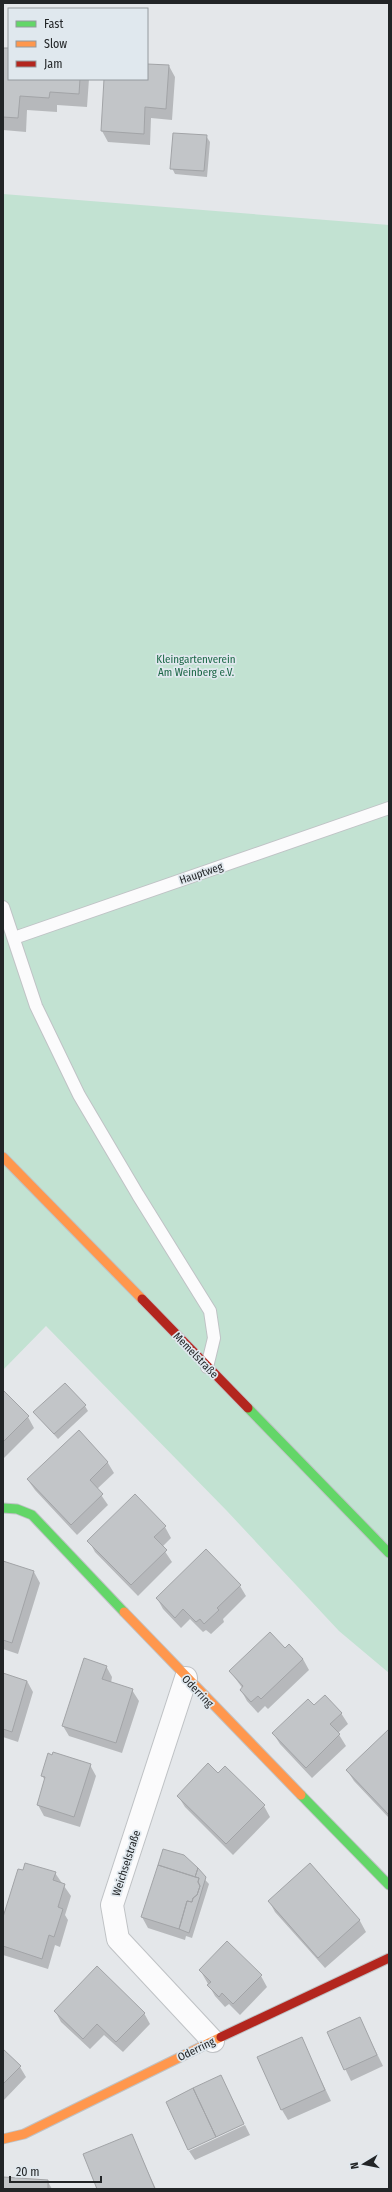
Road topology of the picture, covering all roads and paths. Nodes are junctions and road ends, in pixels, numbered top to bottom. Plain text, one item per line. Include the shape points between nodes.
1 (389, 808) edge
2 (3, 907) edge
3 (14, 938) junction
4 (3, 1157) edge
5 (207, 1367) junction
6 (3, 1508) edge
7 (389, 1553) edge
8 (186, 1678) junction
9 (389, 1885) edge
10 (389, 1958) edge
11 (213, 2041) junction
12 (3, 2139) edge

1 - 3 lane, Hauptweg
2 - 3 lane
3 - 5 lane via 36,1006 79,1095 210,1311 214,1338
4 - 5 street, Memelstraße
5 - 7 street, Memelstraße
6 - 8 street, Oderring via 17,1509 32,1515
8 - 9 street, Oderring
8 - 11 street, Weichselstraße via 112,1905 118,1939
10 - 11 street, Oderring
11 - 12 street, Oderring via 24,2134

